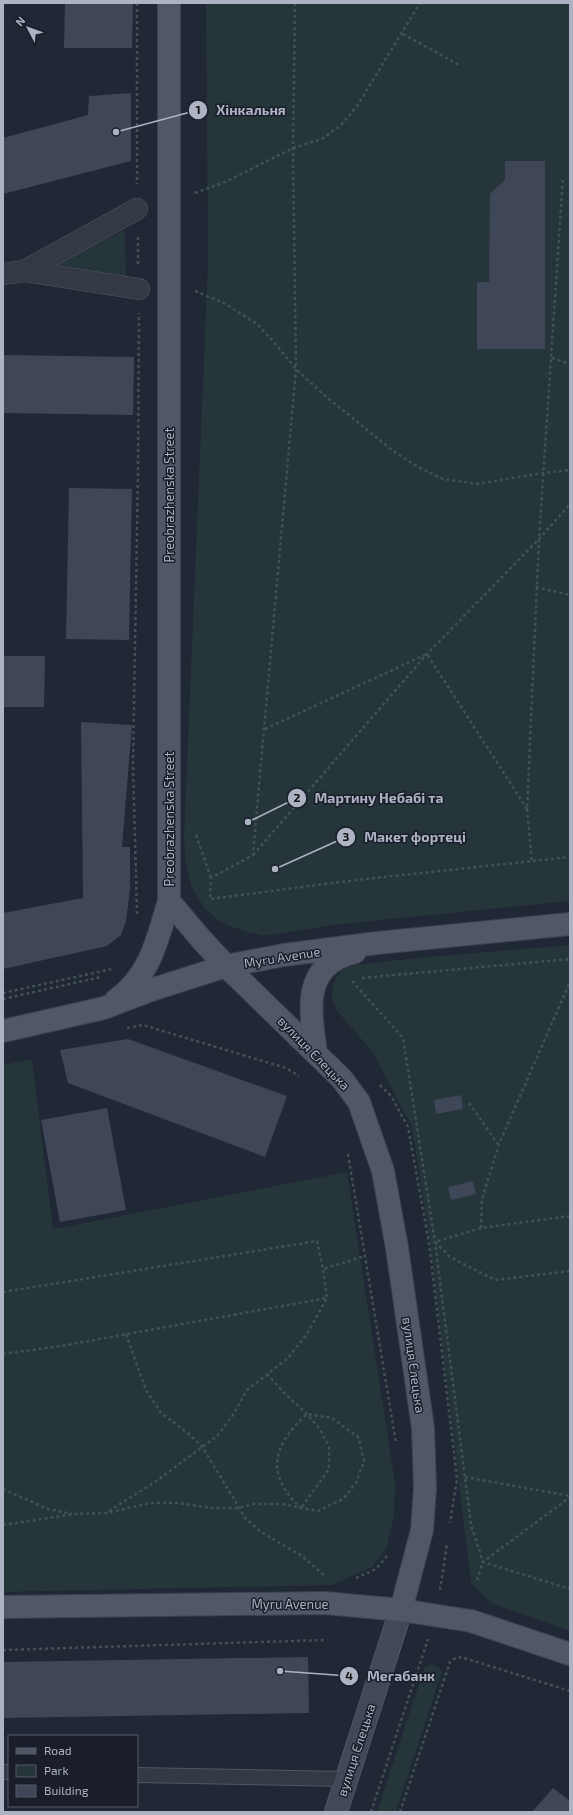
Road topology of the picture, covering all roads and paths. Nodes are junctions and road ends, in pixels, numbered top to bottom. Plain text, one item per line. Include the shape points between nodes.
1 (137, 3) edge
2 (169, 3) edge
3 (295, 3) edge
4 (420, 3) edge
5 (403, 34) junction
6 (459, 65) dead end
7 (293, 148) junction
8 (563, 177) dead end
9 (195, 192) dead end
10 (137, 209) junction
11 (24, 271) junction
12 (3, 274) edge
13 (139, 289) junction
14 (194, 291) dead end
15 (552, 358) junction
16 (570, 364) edge
17 (296, 369) junction
18 (570, 470) edge
19 (543, 473) junction
20 (570, 504) edge
21 (538, 539) junction
22 (536, 587) junction
23 (570, 595) edge
24 (427, 654) junction
25 (264, 730) junction
26 (527, 810) junction
27 (253, 855) junction
28 (570, 857) edge
29 (532, 861) junction
30 (169, 901) junction
31 (137, 919) dead end
32 (570, 924) edge
33 (377, 943) junction
34 (570, 959) edge
35 (226, 966) junction
36 (116, 968) dead end
37 (113, 972) dead end
38 (570, 982) edge
39 (3, 993) edge
40 (3, 999) edge
41 (104, 1008) junction
42 (123, 1030) dead end
43 (3, 1031) edge
44 (316, 1054) junction
45 (302, 1077) dead end
46 (375, 1080) dead end
47 (469, 1103) dead end
48 (499, 1144) junction
49 (347, 1146) dead end
50 (570, 1216) edge
51 (481, 1228) junction
52 (435, 1242) junction
53 (365, 1256) junction
54 (323, 1269) junction
55 (570, 1270) edge
56 (3, 1292) edge
57 (327, 1298) junction
58 (126, 1334) junction
59 (3, 1354) edge
60 (267, 1374) junction
61 (307, 1414) junction
62 (396, 1445) dead end
63 (203, 1448) junction
64 (465, 1477) junction
65 (3, 1489) edge
66 (570, 1497) edge
67 (238, 1508) junction
68 (301, 1508) junction
69 (107, 1513) junction
70 (75, 1514) junction
71 (450, 1524) dead end
72 (3, 1525) edge
73 (448, 1539) dead end
74 (389, 1551) dead end
75 (483, 1562) junction
76 (332, 1577) dead end
77 (352, 1578) dead end
78 (477, 1580) dead end
79 (570, 1589) edge
80 (3, 1606) edge
81 (401, 1610) junction
82 (436, 1615) junction
83 (325, 1640) dead end
84 (3, 1650) edge
85 (570, 1654) edge
86 (570, 1691) edge
87 (138, 1775) edge
88 (347, 1779) junction
89 (336, 1812) edge
90 (371, 1812) edge
91 (400, 1812) edge

1 - 10 path
2 - 30 main road, Preobrazhenska Street
3 - 7 path
4 - 5 path
5 - 6 path
5 - 7 path via 357,106 341,125 322,139
7 - 9 path via 225,182
7 - 17 path
8 - 15 path
10 - 11 street
10 - 13 path
11 - 12 street
11 - 13 street
13 - 31 path via 132,764
14 - 17 path via 224,303 257,324
15 - 16 path
15 - 19 path
17 - 19 path via 392,450 418,468 443,479 477,484
17 - 25 path
18 - 19 path
19 - 21 path
20 - 21 path
21 - 22 path
21 - 24 path
22 - 23 path
22 - 26 path
24 - 25 path
24 - 26 path
24 - 27 path
25 - 27 path
26 - 29 path
27 - 29 path via 211,878 210,899
28 - 29 path
30 - 35 main road, Preobrazhenska Street
30 - 41 main road via 147,966 128,991
32 - 33 main road, Myru Avenue
33 - 35 main road, Myru Avenue via 284,955
33 - 44 main road via 334,960 319,974 311,997
34 - 52 path via 350,979 403,1038
35 - 41 main road, Myru Avenue
35 - 44 main road, вулиця Єлецька
36 - 39 path
37 - 40 path via 97,979
38 - 48 path
41 - 43 main road, Myru Avenue
42 - 45 path via 144,1024 286,1068
44 - 81 main road, вулиця Єлецька via 342,1079 359,1102 383,1171 397,1248 423,1428 425,1488 422,1530
46 - 71 path via 391,1096 408,1127 429,1243 457,1479
47 - 48 path
48 - 51 path via 482,1199
49 - 53 path
50 - 51 path
51 - 52 path
52 - 55 path via 450,1257 495,1280
52 - 64 path
53 - 54 path
53 - 62 path
54 - 56 path via 317,1241
54 - 57 path
57 - 58 path
57 - 60 path via 307,1334 288,1358
58 - 59 path
58 - 63 path via 146,1390 160,1413 190,1434
60 - 61 path
60 - 63 path via 247,1390 221,1431
61 - 68 path via 320,1429 329,1447 329,1469
61 - 68 path via 294,1426 278,1451 278,1476 291,1498
61 - 68 path via 332,1418 359,1438 364,1461 356,1483 343,1499 318,1511
63 - 67 path
63 - 69 path
64 - 66 path
64 - 75 path via 471,1525
65 - 70 path via 48,1509
66 - 75 path
67 - 68 path via 254,1504 282,1504
67 - 69 path via 150,1503
67 - 76 path via 261,1532 302,1556 326,1577
69 - 70 path
70 - 72 path
73 - 82 path
74 - 77 path via 376,1569 358,1578
75 - 78 path
75 - 79 path
80 - 81 main road, Myru Avenue via 325,1603
81 - 82 main road, Myru Avenue
81 - 88 main road, вулиця Єлецька
82 - 85 main road, Myru Avenue via 471,1621
82 - 90 path
83 - 84 path
86 - 91 path via 457,1657 450,1662
87 - 88 lane
88 - 89 main road, вулиця Єлецька

